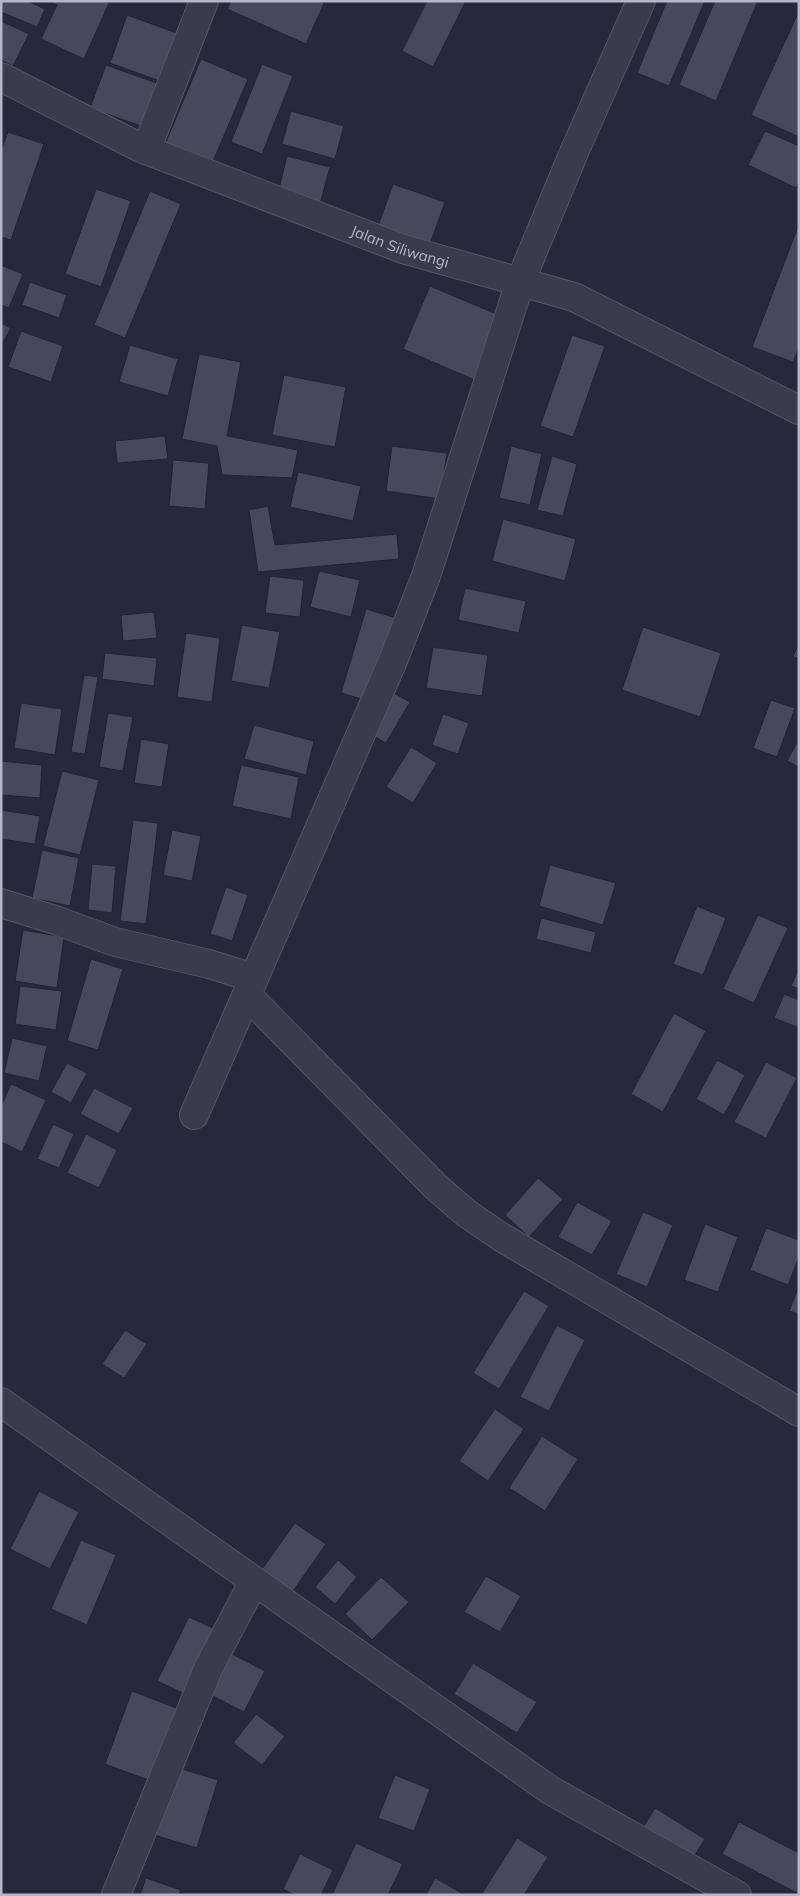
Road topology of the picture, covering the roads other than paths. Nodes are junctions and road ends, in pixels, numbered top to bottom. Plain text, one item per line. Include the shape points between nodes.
1 (204, 1) edge
2 (641, 1) edge
3 (1, 78) edge
4 (146, 150) junction
5 (520, 282) junction
6 (799, 410) edge
7 (1, 903) edge
8 (251, 986) junction
9 (194, 1115) dead end
10 (1, 1402) edge
11 (799, 1412) edge
12 (254, 1581) junction
13 (116, 1895) edge
14 (737, 1895) edge

1 - 4 street
2 - 5 street
3 - 4 street, Jalan Siliwangi
4 - 5 street, Jalan Siliwangi via 403,250
5 - 6 street, Jalan Siliwangi via 574,296
5 - 8 street via 426,576 392,663
7 - 8 street via 115,942 209,964
8 - 9 street
8 - 11 street via 435,1186 466,1213
10 - 12 street
12 - 13 street via 208,1669
12 - 14 street via 550,1790

